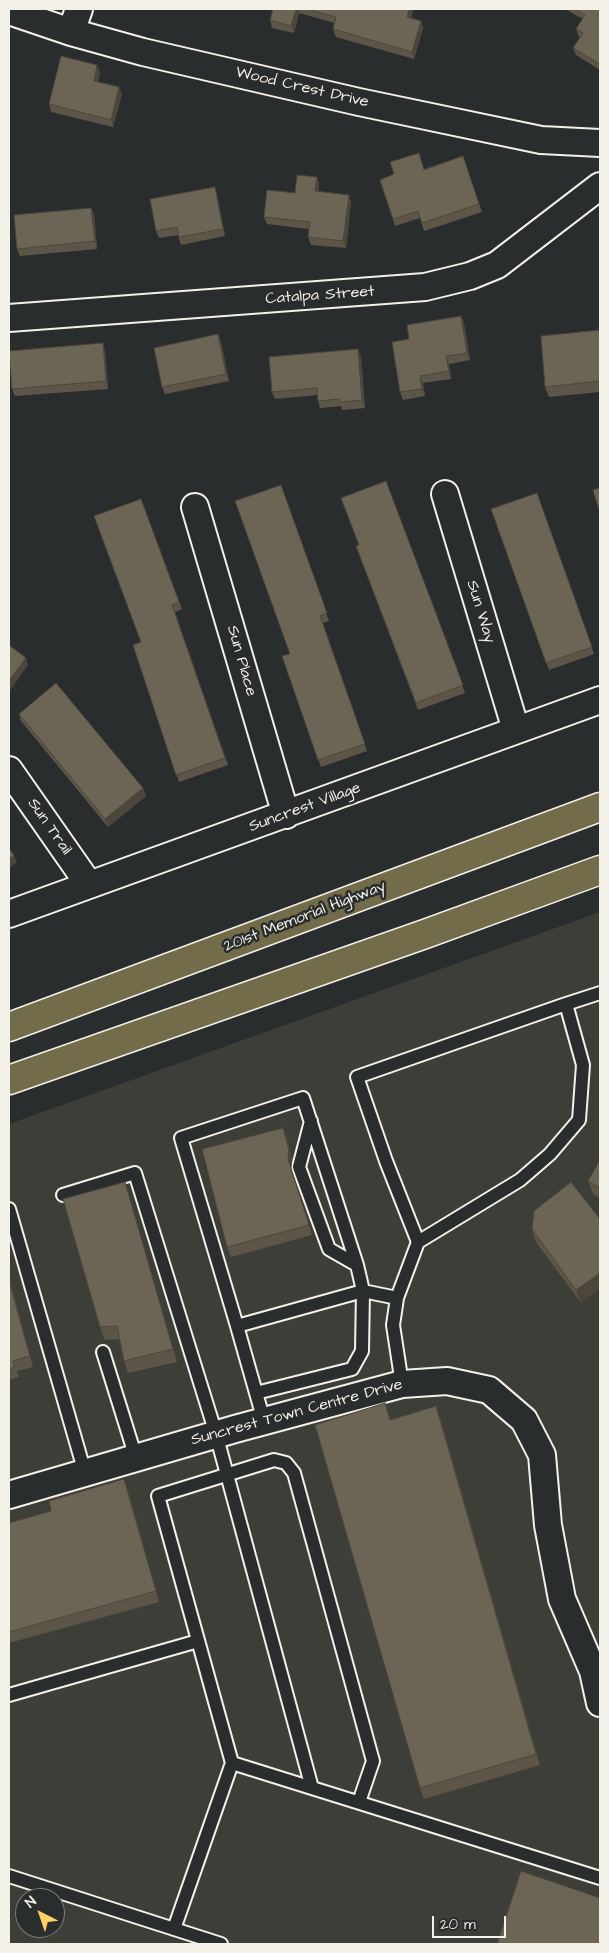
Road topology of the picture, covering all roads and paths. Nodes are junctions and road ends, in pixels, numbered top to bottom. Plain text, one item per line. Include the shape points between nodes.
1 (9, 11) edge
2 (75, 20) edge
3 (600, 143) edge
4 (600, 186) edge
5 (9, 318) edge
6 (444, 494) dead end
7 (195, 507) dead end
8 (600, 700) edge
9 (516, 730) junction
10 (9, 770) edge
11 (600, 807) edge
12 (286, 815) junction
13 (600, 870) edge
14 (88, 884) junction
15 (9, 914) edge
16 (600, 993) edge
17 (566, 1004) junction
18 (9, 1027) edge
19 (9, 1080) edge
20 (311, 1121) junction
21 (63, 1195) dead end
22 (9, 1209) edge
23 (418, 1242) junction
24 (357, 1266) junction
25 (363, 1291) junction
26 (397, 1298) junction
27 (238, 1326) junction
28 (103, 1352) dead end
29 (402, 1384) junction
30 (256, 1393) junction
31 (264, 1421) junction
32 (216, 1434) junction
33 (136, 1458) junction
34 (85, 1473) junction
35 (227, 1475) junction
36 (9, 1495) edge
37 (198, 1641) junction
38 (9, 1695) edge
39 (600, 1703) edge
40 (232, 1763) junction
41 (312, 1788) junction
42 (358, 1802) junction
43 (9, 1876) edge
44 (600, 1878) edge
45 (174, 1929) junction
46 (221, 1944) edge

1 - 2 street, Wood Crest Drive
2 - 3 street, Wood Crest Drive via 252,77 532,138
4 - 5 street, Catalpa Street via 497,265 470,276 425,287
6 - 9 street, Sun Way
7 - 12 street, Sun Place
8 - 9 street, Suncrest Village
9 - 12 street, Suncrest Village
10 - 14 street, Sun Trail
11 - 18 main road, 201st Memorial Highway
12 - 14 street, Suncrest Village
13 - 19 main road
14 - 15 street, Suncrest Village
16 - 17 lane
17 - 23 lane via 583,1065 579,1120 550,1154 520,1180
17 - 23 lane via 357,1077
20 - 24 lane
20 - 24 lane via 299,1168 329,1250
20 - 27 lane via 303,1098 180,1138
21 - 32 lane via 135,1173
22 - 34 lane
23 - 26 lane
24 - 25 lane
25 - 26 lane
25 - 27 lane
25 - 30 lane via 362,1351 352,1369
26 - 29 lane via 393,1325
27 - 30 lane
28 - 33 lane
29 - 31 street, Suncrest Town Centre Drive
29 - 39 street, Suncrest Town Centre Drive via 446,1381 489,1390 524,1420 542,1455 548,1525 562,1599 593,1671
30 - 31 lane
31 - 32 street, Suncrest Town Centre Drive
32 - 33 street, Suncrest Town Centre Drive
32 - 35 lane
33 - 34 street, Suncrest Town Centre Drive
34 - 36 street, Suncrest Town Centre Drive
35 - 37 lane via 158,1496
35 - 41 lane
35 - 42 lane via 274,1460 286,1463 294,1473 373,1761
37 - 38 lane
37 - 40 lane
40 - 41 lane
40 - 45 lane
41 - 42 lane
42 - 44 lane
43 - 45 lane
45 - 46 lane

